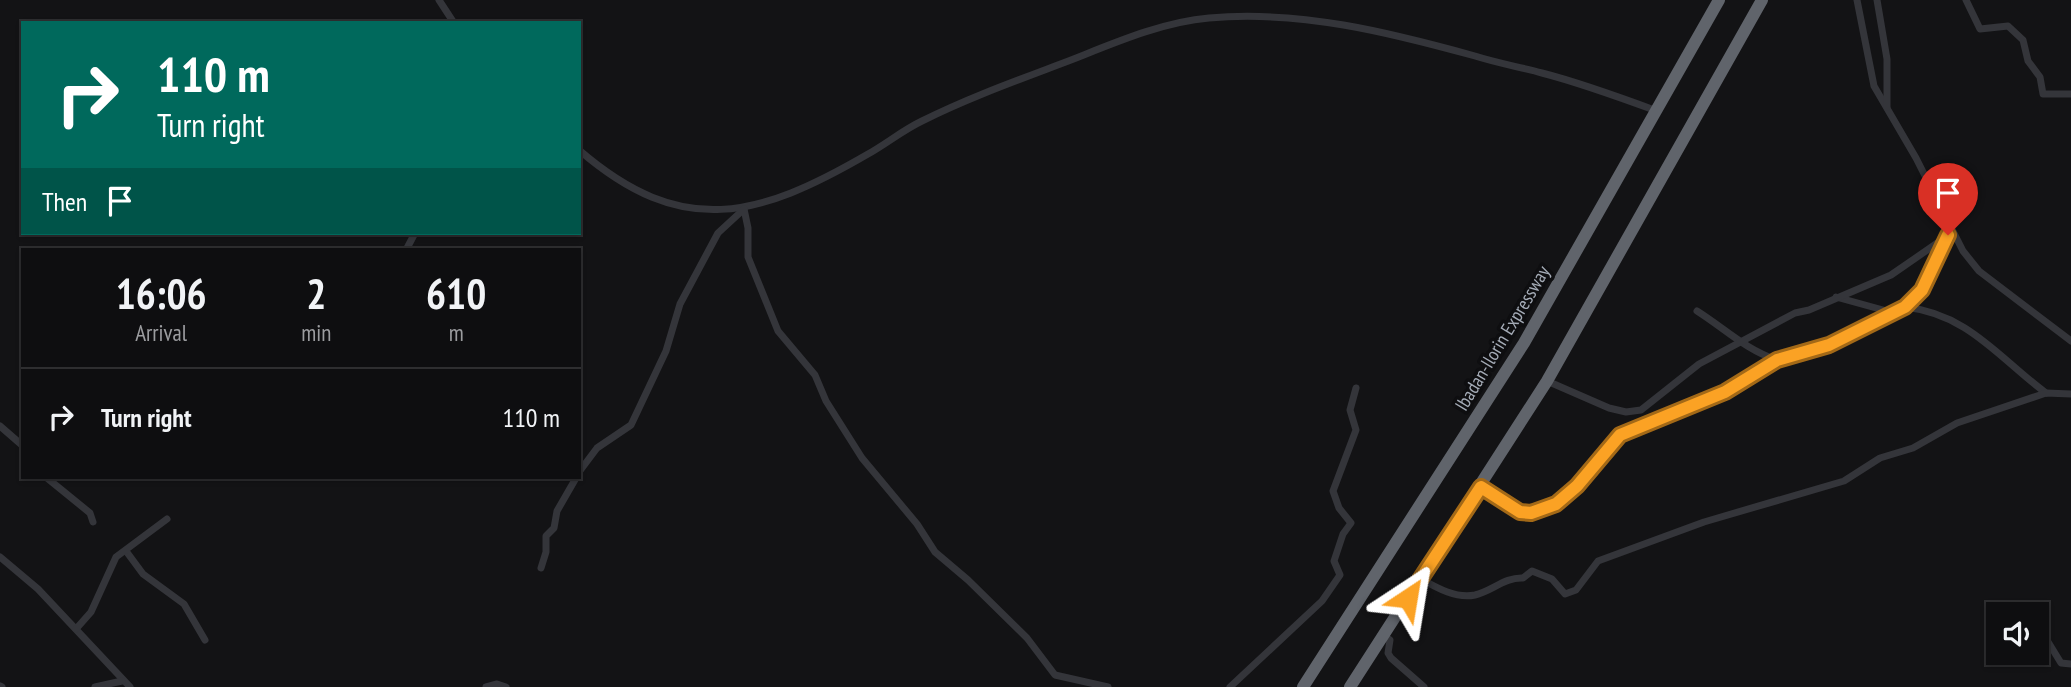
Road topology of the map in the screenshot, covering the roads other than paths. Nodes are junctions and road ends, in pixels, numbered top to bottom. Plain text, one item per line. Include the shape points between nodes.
1 (439, 0) edge
2 (1719, 0) edge
3 (1762, 0) edge
4 (1857, 0) edge
5 (1877, 0) edge
6 (1966, 0) edge
7 (453, 21) edge
8 (2071, 94) edge
9 (1658, 112) junction
10 (1888, 113) junction
11 (581, 151) edge
12 (744, 208) junction
13 (1950, 226) junction
14 (1948, 235) junction
15 (1836, 297) junction
16 (1905, 307) junction
17 (1697, 310) dead end
18 (1894, 313) junction
19 (2071, 341) edge
20 (1740, 343) junction
21 (1777, 360) junction
22 (1547, 381) junction
23 (1356, 388) dead end
24 (2046, 393) junction
25 (2071, 394) edge
26 (0, 426) edge
27 (21, 444) edge
28 (581, 469) edge
29 (48, 479) edge
30 (575, 479) edge
31 (1481, 487) junction
32 (167, 519) dead end
33 (93, 522) dead end
34 (126, 551) junction
35 (0, 557) edge
36 (541, 568) dead end
37 (1421, 579) junction
38 (76, 629) junction
39 (1384, 636) junction
40 (205, 640) dead end
41 (2049, 643) edge
42 (2071, 664) edge
43 (122, 681) junction
44 (95, 687) edge
45 (130, 687) edge
46 (486, 687) edge
47 (506, 687) edge
48 (1108, 687) edge
49 (1230, 687) edge
50 (1303, 687) edge
51 (1350, 687) edge
52 (1424, 687) edge

1 - 7 street
2 - 9 highway, Ibadan-Ilorin Expressway
3 - 22 highway
4 - 10 street via 1874,86
5 - 10 street via 1887,59 1884,90
6 - 8 street via 1980,29 2008,26 2018,33 2028,61 2040,77 2043,94
9 - 12 street via 1542,73 1354,27 1288,16 1206,18 1123,41 1010,83 919,122 835,173
9 - 50 highway, Ibadan-Ilorin Expressway via 1524,344
10 - 13 street
11 - 12 street via 625,184 674,207
12 - 28 street via 718,233 680,304 666,351 631,425 597,448
12 - 48 street via 748,257 778,331 815,375 826,401 878,480 935,552 1027,638 1055,675
13 - 14 street
13 - 19 street via 1979,271
14 - 15 street via 1891,275
14 - 16 street via 1922,290
15 - 18 street
15 - 20 street
16 - 18 street
16 - 24 street via 1931,309 1958,320
17 - 20 street via 1728,329
18 - 21 street via 1829,345
20 - 21 street
20 - 22 street via 1699,364 1641,410 1609,408
21 - 31 street via 1725,392 1620,435 1556,504 1520,512
22 - 31 highway
23 - 49 street via 1350,410 1356,430 1333,491 1339,509 1351,523 1334,561 1340,575 1322,601
24 - 25 street
24 - 37 street via 1945,427 1913,448 1880,458 1843,481 1704,522 1598,561 1576,590 1565,594 1552,579 1532,570 1523,578 1476,595 1453,594
26 - 27 street
29 - 33 street via 90,513
30 - 36 street via 546,536
31 - 37 highway
32 - 34 street
34 - 38 street via 116,557 91,612
34 - 40 street via 143,574 184,604
35 - 38 street
37 - 39 highway
38 - 43 street
39 - 51 highway
39 - 52 street via 1390,640 1391,658
41 - 42 street via 2061,663
43 - 44 street
43 - 45 street
46 - 47 street

